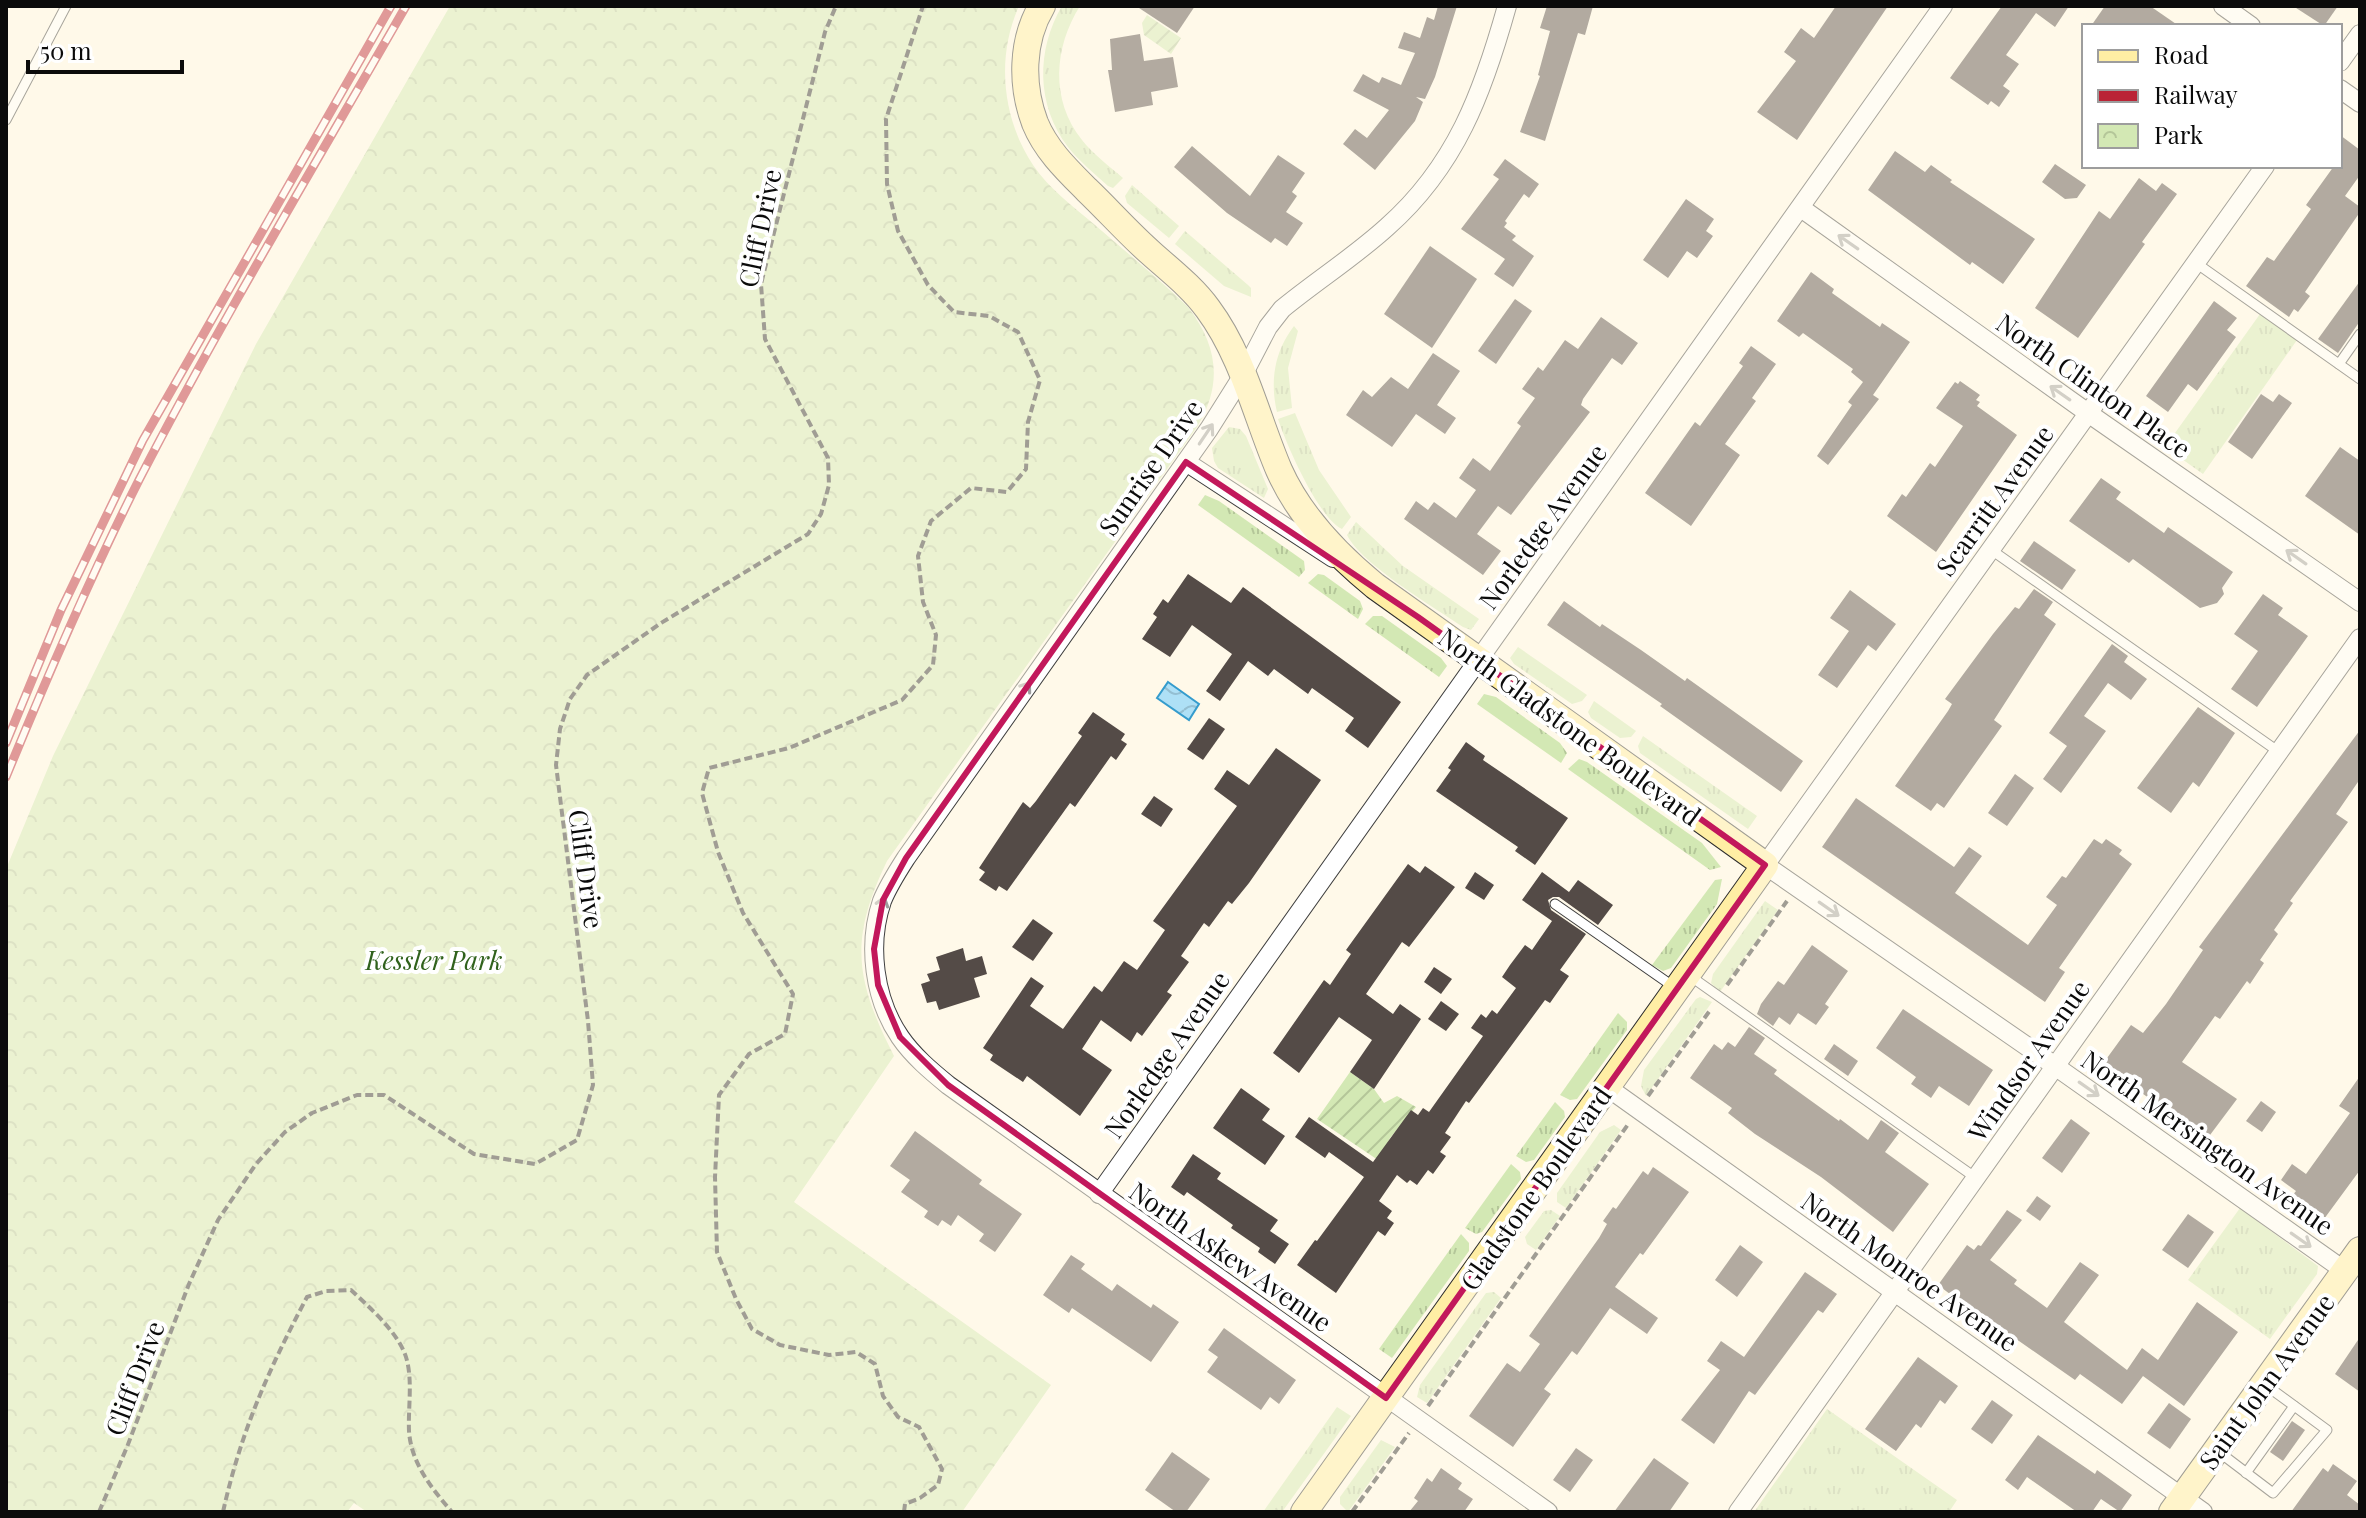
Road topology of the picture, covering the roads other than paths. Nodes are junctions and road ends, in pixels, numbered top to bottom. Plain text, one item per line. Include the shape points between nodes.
1 (66, 6) edge
2 (1042, 6) edge
3 (1507, 6) edge
4 (1943, 6) edge
5 (2223, 6) edge
6 (2248, 24) edge
7 (2360, 34) edge
8 (2342, 59) edge
9 (2342, 90) edge
10 (2360, 103) edge
11 (6, 120) edge
12 (2264, 168) edge
13 (1801, 208) junction
14 (2196, 263) junction
15 (2360, 334) edge
16 (2339, 364) junction
17 (1243, 375) junction
18 (2360, 379) edge
19 (2088, 413) junction
20 (1186, 462) junction
21 (1990, 549) junction
22 (1375, 586) junction
23 (2360, 602) edge
24 (2360, 638) edge
25 (1478, 660) junction
26 (2279, 752) junction
27 (1765, 865) junction
28 (1555, 904) dead end
29 (1682, 981) junction
30 (878, 985) joint
31 (2056, 1066) junction
32 (1607, 1087) junction
33 (1976, 1178) junction
34 (1099, 1194) junction
35 (2352, 1260) edge
36 (1895, 1292) junction
37 (2264, 1384) junction
38 (1386, 1398) junction
39 (2294, 1406) junction
40 (2217, 1450) junction
41 (2246, 1473) junction
42 (2186, 1507) edge
43 (1304, 1512) edge
44 (1548, 1512) edge
45 (1738, 1512) edge

1 - 11 lane
2 - 17 street via 1027,42 1025,70 1028,101 1046,144 1120,225 1206,306
3 - 17 street, Sunrise Drive via 1482,89 1439,170 1390,225 1282,309
4 - 13 street, Norledge Avenue
5 - 6 street
7 - 8 street
9 - 10 street
12 - 14 street, Scarritt Avenue
19 -> 13 street, North Clinton Place
13 - 25 street, Norledge Avenue
14 - 16 lane
14 - 19 street, Scarritt Avenue
15 - 16 lane
16 - 18 lane
20 -> 17 street, Sunrise Drive
17 - 22 street, North Gladstone Boulevard via 1300,507
19 - 21 street, Scarritt Avenue
23 -> 19 street, North Clinton Place
20 - 22 street, North Gladstone Boulevard
30 -> 20 street, Sunrise Drive via 876,926 894,877
21 - 26 lane
21 - 27 street, Scarritt Avenue
22 - 25 street, North Gladstone Boulevard
24 - 26 street, Windsor Avenue
25 - 27 street, North Gladstone Boulevard
25 - 34 street, Norledge Avenue
26 - 31 street, Windsor Avenue
27 - 29 street, Gladstone Boulevard
27 -> 31 street, North Mersington Avenue
28 - 29 lane
29 - 32 street, Gladstone Boulevard
29 - 33 lane via 1719,996
30 - 34 street, North Askew Avenue via 900,1037 923,1063
31 - 33 street, Windsor Avenue
31 -> 35 street, North Mersington Avenue
32 - 36 street, North Monroe Avenue
32 - 38 street, Gladstone Boulevard
33 - 36 street, Windsor Avenue
34 - 38 street, North Askew Avenue
35 - 37 street, Saint John Avenue
36 - 42 street, North Monroe Avenue
36 - 45 street, Windsor Avenue
37 - 39 lane
37 - 40 street, Saint John Avenue
38 - 43 street, Gladstone Boulevard
38 - 44 street, North Askew Avenue
39 - 41 lane
39 - 41 lane via 2327,1430 2273,1493
40 - 41 lane
40 - 42 street, Saint John Avenue

